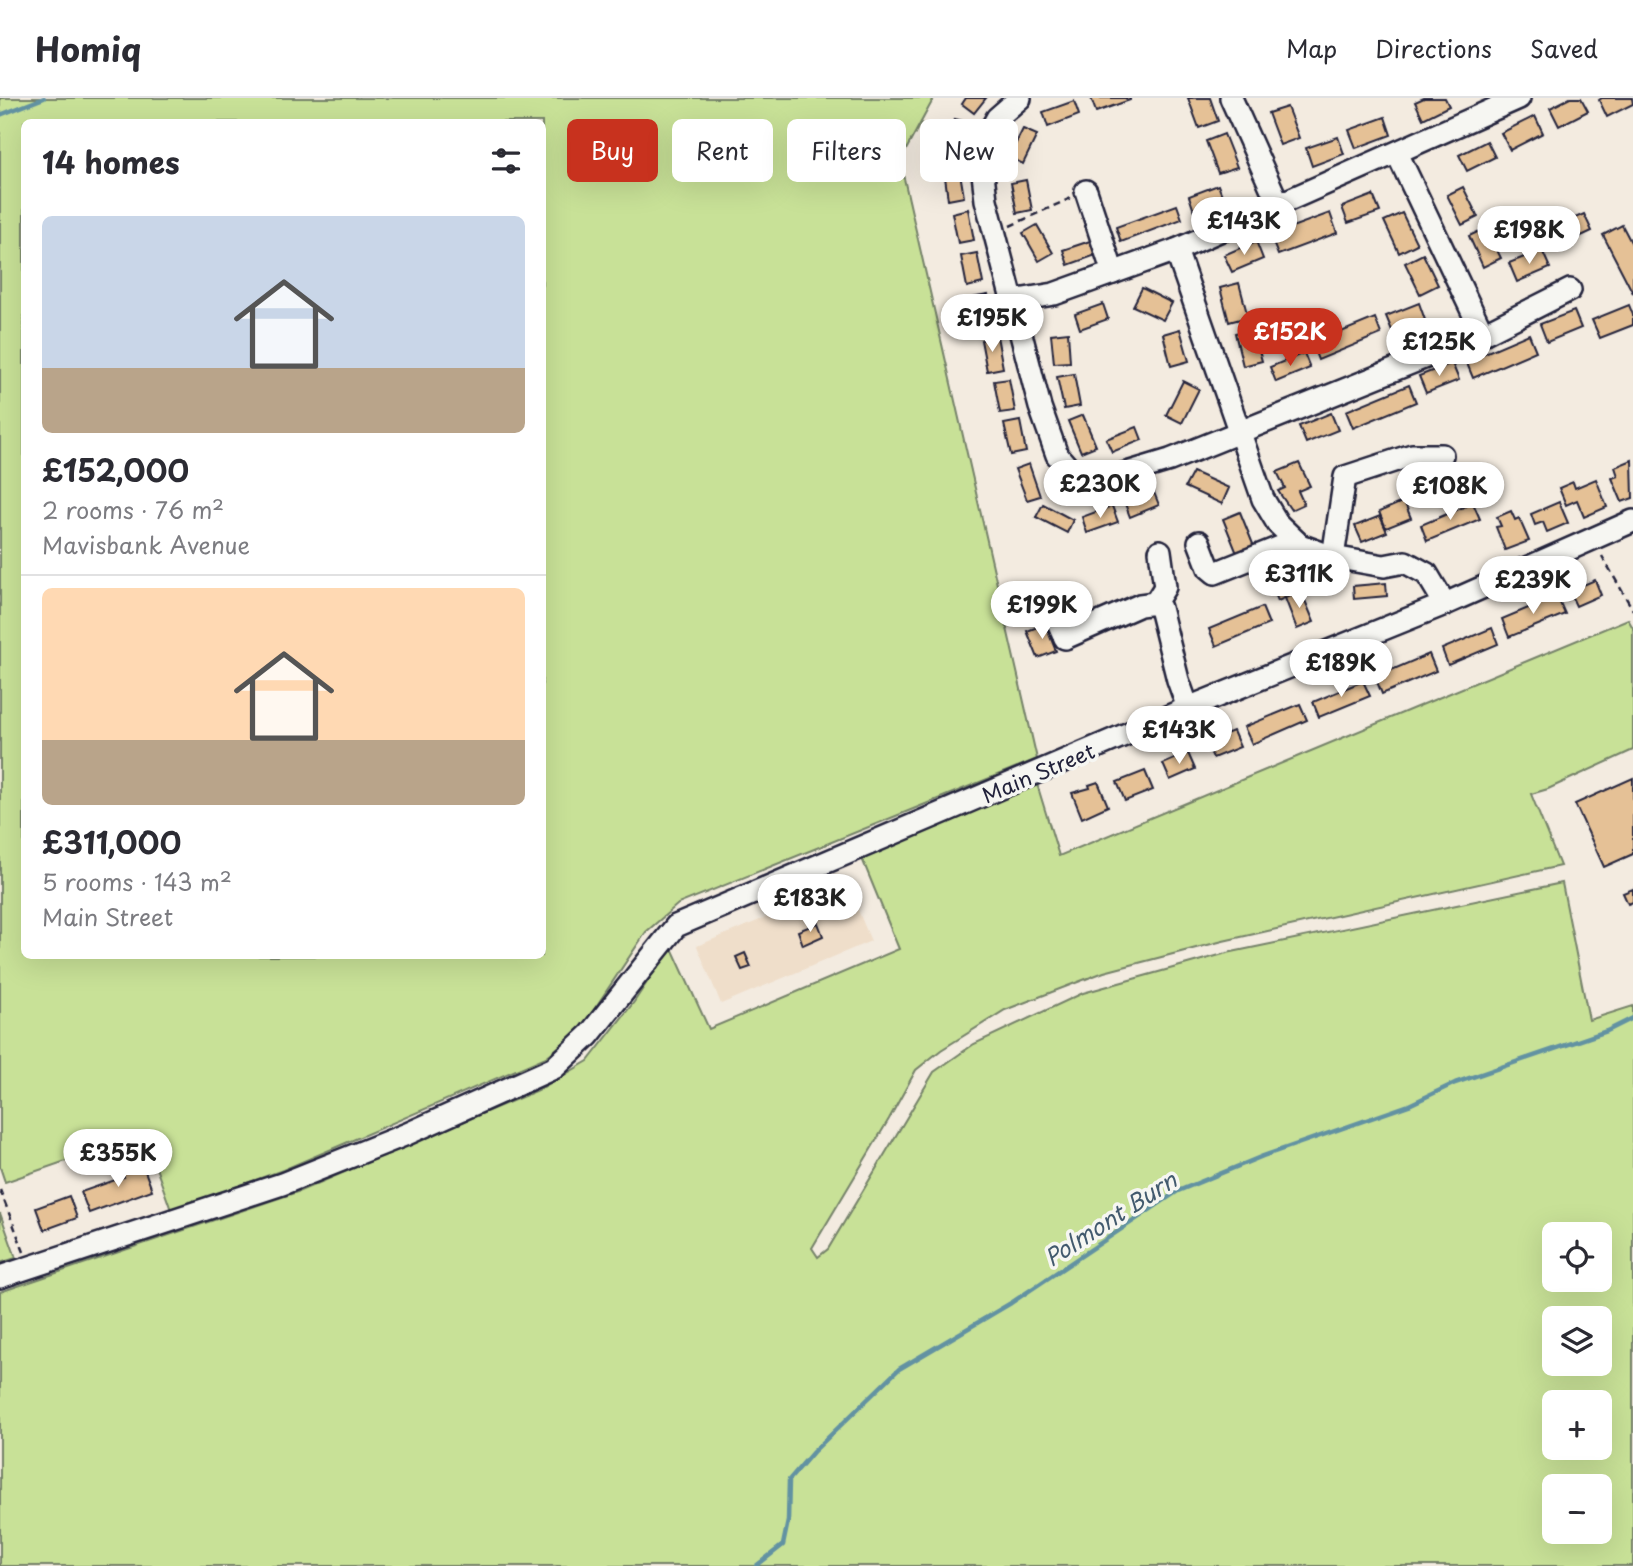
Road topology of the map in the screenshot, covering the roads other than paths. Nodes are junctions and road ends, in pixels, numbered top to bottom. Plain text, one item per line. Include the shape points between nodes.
1 (1020, 98) edge
2 (1231, 98) edge
3 (1519, 98) edge
4 (1397, 153) junction
5 (1086, 191) road end
6 (1278, 203) junction
7 (1176, 250) junction
8 (1113, 273) junction
9 (1570, 290) dead end
10 (1012, 301) junction
11 (1483, 334) junction
12 (1240, 433) junction
13 (1442, 455) dead end
14 (1633, 521) edge
15 (1296, 541) junction
16 (1199, 542) dead end
17 (1160, 551) dead end
18 (1334, 557) junction
19 (1155, 603) junction
20 (1445, 604) junction
21 (1055, 615) dead end
22 (1188, 708) junction
23 (0, 1277) edge

1 - 10 street via 997,118 986,138 982,165 986,200
2 - 6 street
3 - 4 street
4 - 6 street
4 - 11 street
5 - 8 street
6 - 7 street
7 - 8 street
7 - 12 street
8 - 10 street via 1054,294
9 - 11 street
10 - 12 street via 1057,455 1077,478 1107,479
11 - 12 street
12 - 15 street via 1263,499 1278,524
13 - 18 street via 1412,455 1345,477
14 - 20 street, Main Street
15 - 16 street via 1214,573
15 - 18 street
17 - 19 street via 1165,587
18 - 20 street via 1384,566 1405,562 1427,574
19 - 21 street via 1140,605 1065,638
19 - 22 street
20 - 22 street, Main Street
22 - 23 street, Main Street via 676,926 589,1035 554,1068 282,1184

